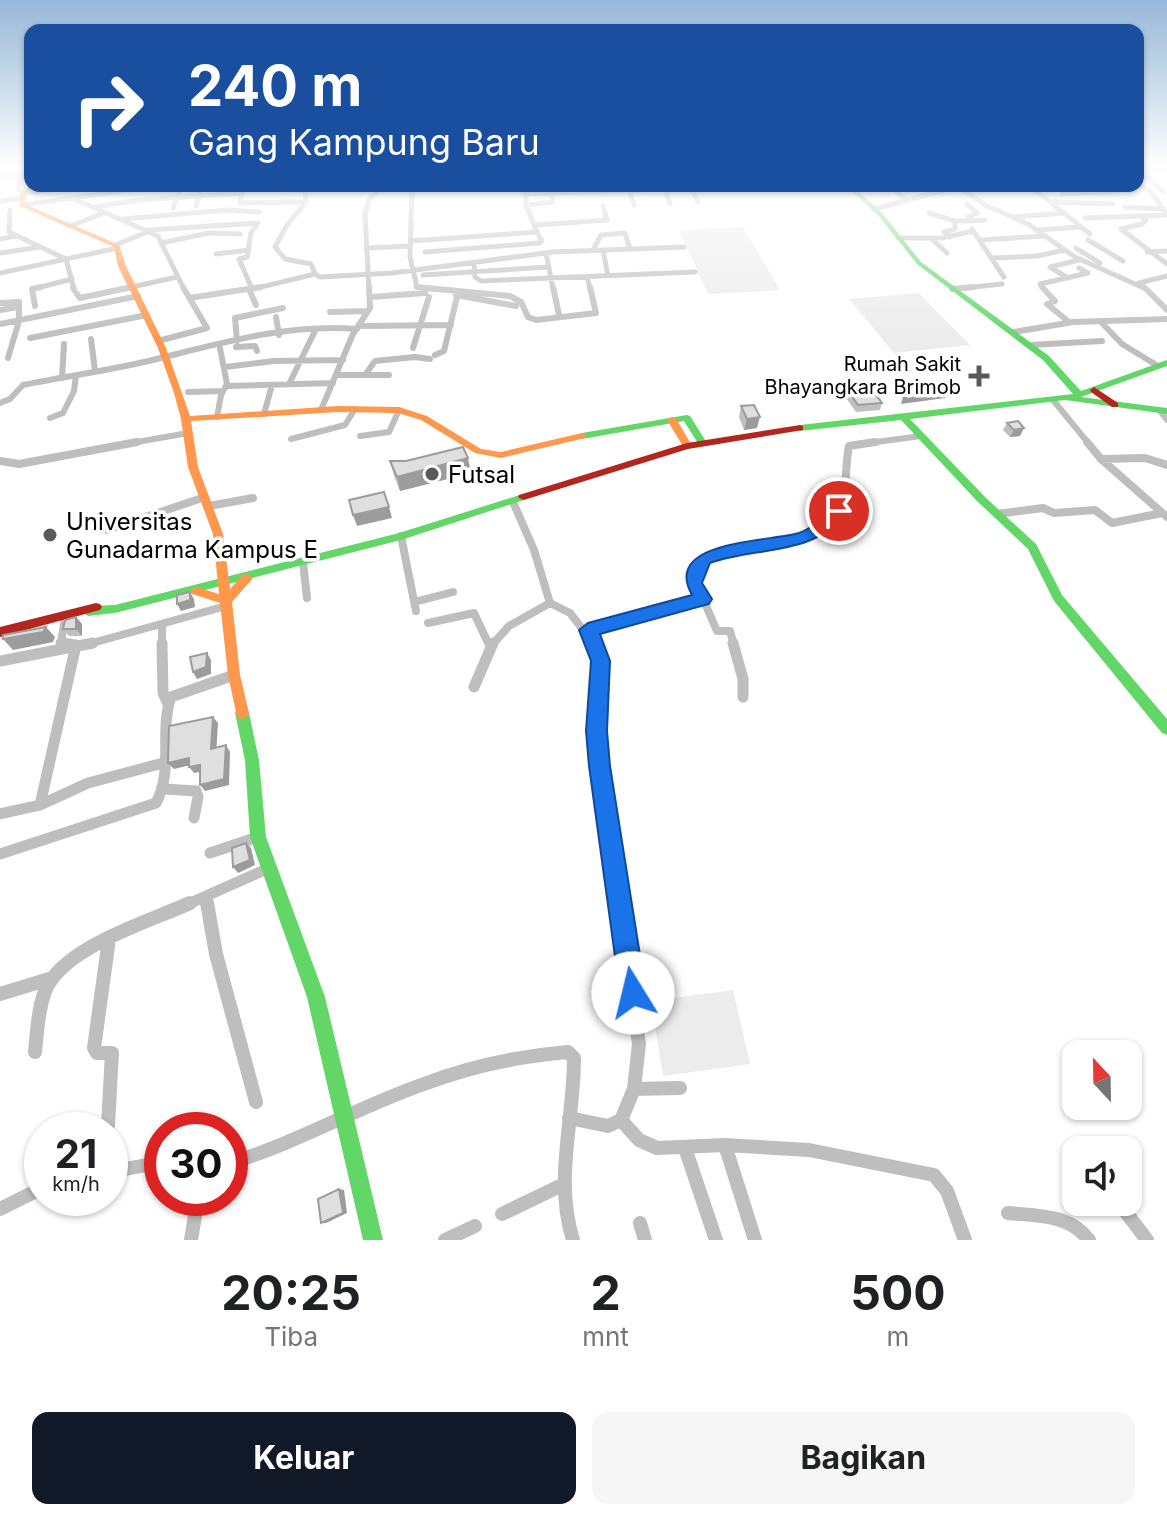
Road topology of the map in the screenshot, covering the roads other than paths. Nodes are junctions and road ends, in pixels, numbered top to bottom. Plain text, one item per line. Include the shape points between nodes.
1 (8, 225) joint
2 (73, 225) edge
3 (134, 225) edge
4 (202, 225) edge
5 (212, 225) edge
6 (257, 225) edge
7 (287, 225) edge
8 (366, 225) edge
9 (411, 225) edge
10 (534, 225) edge
11 (569, 225) edge
12 (887, 225) edge
13 (955, 225) edge
14 (970, 225) edge
15 (1027, 225) edge
16 (1079, 225) edge
17 (1138, 225) edge
18 (0, 226) edge
19 (70, 226) joint
20 (185, 226) joint
21 (1081, 227) junction
22 (536, 229) junction
23 (1036, 230) junction
24 (149, 231) junction
25 (973, 231) junction
26 (240, 234) dead end
27 (16, 236) junction
28 (1044, 236) junction
29 (950, 237) junction
30 (898, 238) junction
31 (0, 239) edge
32 (932, 239) junction
33 (159, 240) junction
34 (980, 240) junction
35 (410, 244) junction
36 (536, 244) junction
37 (43, 247) junction
38 (117, 247) junction
39 (684, 247) dead end
40 (366, 248) junction
41 (1076, 248) dead end
42 (630, 249) junction
43 (249, 250) junction
44 (593, 250) junction
45 (603, 250) junction
46 (1065, 250) junction
47 (1167, 251) edge
48 (425, 252) dead end
49 (1147, 252) junction
50 (0, 253) edge
51 (544, 253) junction
52 (947, 253) dead end
53 (216, 254) dead end
54 (994, 258) junction
55 (1156, 258) junction
56 (66, 259) junction
57 (1079, 260) junction
58 (1140, 260) dead end
59 (474, 263) junction
60 (1167, 264) edge
61 (1098, 265) junction
62 (549, 267) junction
63 (475, 271) junction
64 (695, 272) dead end
65 (0, 273) edge
66 (415, 273) junction
67 (315, 274) junction
68 (369, 275) junction
69 (587, 276) junction
70 (608, 276) junction
71 (1167, 276) edge
72 (177, 277) junction
73 (552, 278) junction
74 (1068, 278) dead end
75 (72, 279) junction
76 (396, 283) dead end
77 (1139, 283) junction
78 (250, 289) junction
79 (952, 289) junction
80 (136, 291) junction
81 (398, 293) junction
82 (371, 297) junction
83 (429, 297) dead end
84 (457, 297) dead end
85 (189, 298) junction
86 (401, 301) dead end
87 (0, 303) edge
88 (256, 305) dead end
89 (35, 306) dead end
90 (516, 306) dead end
91 (18, 307) junction
92 (283, 308) dead end
93 (0, 310) edge
94 (1167, 310) edge
95 (368, 311) junction
96 (330, 312) dead end
97 (147, 315) junction
98 (559, 315) junction
99 (276, 317) dead end
100 (1167, 319) edge
101 (19, 321) junction
102 (1069, 322) junction
103 (1101, 322) junction
104 (0, 324) edge
105 (419, 325) junction
106 (451, 325) junction
107 (358, 328) junction
108 (315, 331) dead end
109 (1014, 332) junction
110 (279, 335) junction
111 (30, 338) dead end
112 (91, 339) dead end
113 (158, 341) junction
114 (237, 341) junction
115 (1102, 341) dead end
116 (64, 344) dead end
117 (1030, 345) junction
118 (413, 348) dead end
119 (257, 351) dead end
120 (165, 357) junction
121 (8, 358) dead end
122 (343, 360) junction
123 (300, 361) junction
124 (1162, 365) edge
125 (225, 367) junction
126 (95, 371) junction
127 (76, 375) junction
128 (365, 375) junction
129 (389, 375) dead end
130 (62, 378) junction
131 (335, 379) junction
132 (289, 384) junction
133 (272, 385) junction
134 (225, 388) junction
135 (1094, 390) junction
136 (188, 392) dead end
137 (1079, 395) junction
138 (1059, 399) junction
139 (0, 403) edge
140 (1115, 405) junction
141 (355, 409) junction
142 (321, 410) junction
143 (399, 410) junction
144 (264, 414) junction
145 (1165, 414) edge
146 (903, 416) junction
147 (217, 417) junction
148 (50, 418) dead end
149 (186, 419) junction
150 (672, 420) junction
151 (188, 433) junction
152 (360, 436) dead end
153 (921, 436) junction
154 (291, 439) dead end
155 (702, 443) junction
156 (687, 446) junction
157 (1101, 459) junction
158 (5, 463) edge
159 (1167, 465) edge
160 (0, 468) edge
161 (253, 498) dead end
162 (207, 501) junction
163 (513, 502) junction
164 (997, 514) junction
165 (1165, 515) edge
166 (107, 530) dead end
167 (401, 536) junction
168 (335, 551) junction
169 (303, 562) junction
170 (254, 573) junction
171 (225, 577) junction
172 (187, 591) junction
173 (453, 592) dead end
174 (307, 598) dead end
175 (703, 599) junction
176 (226, 603) junction
177 (550, 603) junction
178 (88, 611) junction
179 (65, 617) junction
180 (428, 623) dead end
181 (162, 626) junction
182 (588, 630) junction
183 (0, 632) edge
184 (489, 645) junction
185 (76, 648) junction
186 (0, 661) edge
187 (234, 675) junction
188 (474, 687) dead end
189 (743, 697) dead end
190 (168, 704) junction
191 (1167, 729) edge
192 (167, 762) junction
193 (165, 789) junction
194 (40, 805) junction
195 (0, 814) edge
196 (194, 818) dead end
197 (258, 837) junction
198 (210, 853) dead end
199 (0, 854) edge
200 (269, 868) junction
201 (206, 898) junction
202 (109, 939) junction
203 (49, 979) junction
204 (0, 994) edge
205 (35, 1052) dead end
206 (680, 1088) dead end
207 (634, 1089) junction
208 (256, 1102) dead end
209 (109, 1112) edge
210 (345, 1117) junction
211 (569, 1118) junction
212 (621, 1120) junction
213 (725, 1145) junction
214 (685, 1148) junction
215 (248, 1158) edge
216 (560, 1186) junction
217 (24, 1197) edge
218 (0, 1209) edge
219 (1008, 1213) dead end
220 (502, 1214) dead end
221 (195, 1216) edge
222 (1129, 1216) edge
223 (640, 1223) dead end
224 (475, 1226) dead end
225 (191, 1240) edge
226 (373, 1240) edge
227 (445, 1240) edge
228 (573, 1240) edge
229 (645, 1240) edge
230 (716, 1240) edge
231 (755, 1240) edge
232 (965, 1240) edge
233 (1089, 1240) edge
234 (1147, 1240) edge

1 - 18 street
1 - 27 street
2 - 19 street
3 - 24 street
4 - 20 street
5 - 33 street
6 - 43 street
7 - 67 street via 275,247 285,259 311,264
8 - 40 street
9 - 35 street
10 - 22 street
11 - 22 street
12 - 30 main road
13 - 29 street via 944,232
14 - 25 street
15 - 23 street
16 - 21 street
17 - 49 street via 1121,229
19 - 38 main road
20 - 24 street
21 - 23 street
21 - 61 street via 1126,261
22 - 35 street
22 - 36 street via 542,241
23 - 28 street
24 - 33 street
24 - 38 street
25 - 29 street
25 - 34 street
26 - 33 street
27 - 31 street
27 - 37 street
28 - 34 street
28 - 46 street
29 - 32 street
30 - 32 street
30 - 79 main road
32 - 52 street
33 - 72 street
34 - 54 street
35 - 40 street
35 - 66 street
36 - 48 street
36 - 51 street
37 - 50 street
37 - 56 street
38 - 56 street
38 - 80 main road
39 - 42 street
40 - 68 street
41 - 61 street
42 - 44 street via 626,234 620,232 601,235
42 - 45 street
43 - 53 street
43 - 78 street via 239,259
44 - 45 street
44 - 51 street
45 - 70 street
46 - 54 street
46 - 57 street
47 - 49 street
49 - 55 street
51 - 59 street
51 - 62 street
54 - 79 street via 1003,280
55 - 58 street
55 - 60 street
56 - 65 street
56 - 75 street
57 - 61 street
57 - 74 street via 1050,267
59 - 63 street
59 - 66 street
61 - 77 street
61 - 102 street via 1079,268 1088,273 1040,284 1055,301 1047,304
62 - 63 street
62 - 73 street
63 - 66 street
63 - 73 street via 481,281
64 - 70 street
66 - 68 street
66 - 98 street via 418,288 514,298 532,320
67 - 68 street
67 - 78 street
68 - 82 street
69 - 70 street
69 - 73 street
69 - 98 street via 596,313
71 - 77 street
72 - 80 street
72 - 85 street
73 - 98 street
75 - 80 street via 80,298
75 - 89 street via 32,289
76 - 81 street
77 - 94 street
78 - 85 street
78 - 88 street
79 - 109 main road
80 - 97 main road
80 - 101 street
81 - 82 street
81 - 86 street
81 - 90 street via 458,295
82 - 95 street
83 - 105 street
84 - 106 street
85 - 113 street via 207,328
87 - 91 street via 18,300
91 - 93 street
91 - 101 street
92 - 114 street via 235,318
95 - 96 street
95 - 107 street
97 - 111 street
97 - 113 main road
99 - 110 street
100 - 103 street
101 - 104 street
101 - 121 street
102 - 103 street
102 - 109 street
103 - 124 street via 1122,344
105 - 106 street
105 - 107 street
105 - 118 street
106 - 128 street via 444,351 433,357 375,361
107 - 110 street via 324,326
107 - 122 street
108 - 123 street
109 - 117 main road
110 - 114 street
112 - 126 street
113 - 120 main road
114 - 120 street
115 - 117 street
116 - 130 street
117 - 137 main road
119 - 125 street via 255,346 220,349
120 - 126 street
120 - 149 main road
122 - 123 street
122 - 131 street
123 - 125 street
123 - 132 street
124 - 135 main road
125 - 134 street
126 - 127 street
127 - 130 street
127 - 148 street via 63,413
128 - 129 street
128 - 131 street
130 - 139 street via 21,386
131 - 132 street
131 - 142 street
132 - 133 street
133 - 134 street
133 - 144 street
134 - 136 street
134 - 147 street
135 - 137 main road
135 - 140 main road
137 - 138 main road
138 - 140 main road
138 - 146 main road
138 - 157 street
140 - 145 main road
141 - 142 main road
141 - 143 main road
141 - 154 street via 341,427
142 - 144 main road
143 - 150 main road via 435,423 473,453 493,455
143 - 152 street via 389,432
144 - 147 main road
146 - 153 main road
146 - 155 main road
147 - 149 main road
149 - 151 main road
150 - 155 main road via 687,418
150 - 156 main road
151 - 158 street
151 - 162 main road via 193,467
153 - 164 main road
153 - 175 street via 849,446 840,507 833,520 805,538 708,557 698,567 694,583
155 - 156 main road
156 - 163 main road
157 - 159 street via 1145,458
157 - 165 street
158 - 160 street
161 - 162 street
162 - 166 street
162 - 171 main road
163 - 167 main road
163 - 177 street
164 - 165 street via 1041,508 1053,513 1095,510 1114,523
164 - 191 main road via 1032,547 1058,598
167 - 168 main road
167 - 173 street via 415,606
168 - 169 main road
168 - 171 main road via 320,550
169 - 170 main road
169 - 174 street
170 - 171 main road
170 - 176 main road via 232,590
171 - 172 main road
171 - 176 main road
171 - 178 main road
172 - 176 main road via 208,593
172 - 178 main road
175 - 182 street
175 - 189 street via 717,631 730,631
176 - 181 street
176 - 187 main road
177 - 182 street
177 - 184 street
178 - 179 main road
179 - 183 main road
179 - 185 street via 61,644 75,643
180 - 184 street via 474,613
181 - 185 street
181 - 190 street via 163,693
182 - 207 street via 601,661 596,731 637,1021
184 - 188 street
185 - 186 street
185 - 194 street
187 - 190 street via 174,694
187 - 197 main road via 252,760
190 - 192 street
192 - 193 street
192 - 194 street via 88,783
193 - 196 street via 196,791
193 - 199 street via 152,805
194 - 195 street
197 - 198 street
197 - 200 main road
200 - 201 street
200 - 210 main road via 316,997
201 - 202 street
201 - 208 street
202 - 203 street via 75,956
202 - 209 street via 94,1048 97,1053 112,1053
203 - 204 street
203 - 205 street
206 - 207 street
207 - 212 street
210 - 211 street via 456,1073 563,1051 574,1058
210 - 215 street
210 - 226 main road
211 - 212 street via 608,1126
211 - 216 street
212 - 214 street via 647,1145
213 - 214 street
213 - 231 street
213 - 232 street via 809,1150 934,1175 947,1191
214 - 230 street
216 - 220 street
216 - 228 street via 562,1212
217 - 218 street
219 - 233 street via 1071,1221
221 - 225 street
222 - 234 street
223 - 229 street
224 - 227 street

